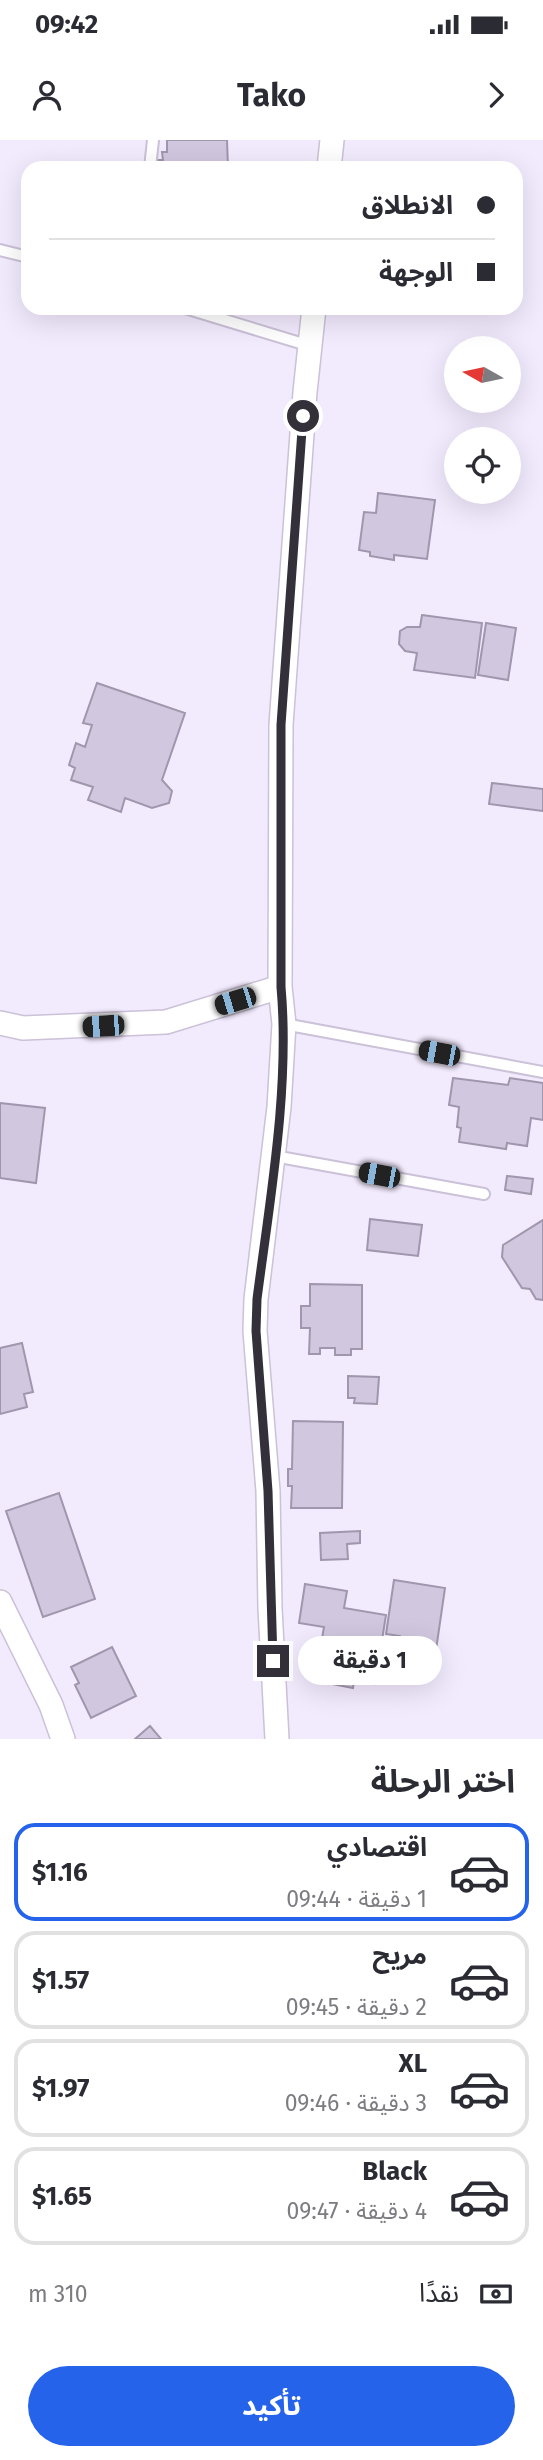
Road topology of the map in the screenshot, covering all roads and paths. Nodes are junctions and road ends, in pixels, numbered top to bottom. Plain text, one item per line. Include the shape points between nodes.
1 (153, 140) edge
2 (332, 140) edge
3 (151, 161) edge
4 (330, 161) edge
5 (0, 250) edge
6 (21, 255) edge
7 (215, 315) edge
8 (313, 315) edge
9 (310, 346) junction
10 (281, 987) junction
11 (0, 1023) edge
12 (284, 1024) junction
13 (543, 1072) edge
14 (274, 1156) junction
15 (484, 1194) dead end
16 (0, 1602) edge
17 (63, 1739) edge
18 (277, 1739) edge

1 - 3 lane
2 - 4 street
5 - 6 lane
7 - 9 lane
8 - 9 street
9 - 10 street via 281,725
10 - 11 street via 166,1022 23,1028
10 - 12 street
12 - 13 lane
12 - 14 street
14 - 15 lane
14 - 18 street via 256,1331 268,1491
16 - 17 street via 51,1704

